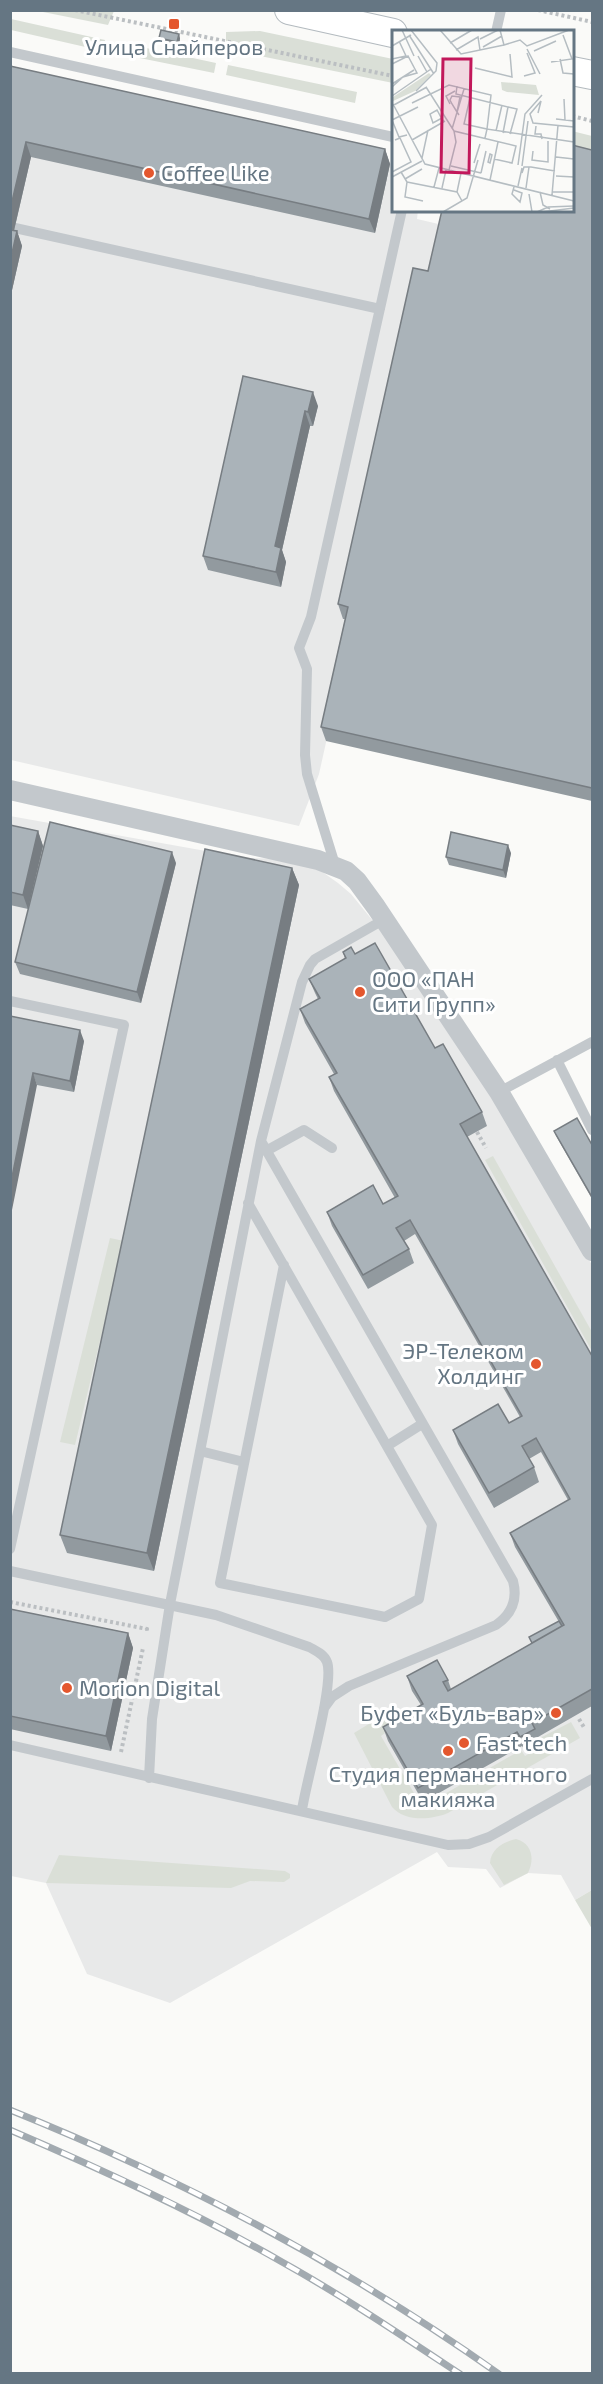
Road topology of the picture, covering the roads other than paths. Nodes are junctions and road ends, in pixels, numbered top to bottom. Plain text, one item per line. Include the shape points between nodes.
1 (289, 10) edge
2 (501, 10) edge
3 (496, 30) edge
4 (392, 33) edge
5 (10, 52) edge
6 (573, 71) edge
7 (592, 75) edge
8 (392, 137) edge
9 (402, 212) edge
10 (15, 228) edge
11 (380, 309) junction
12 (10, 790) edge
13 (336, 868) junction
14 (385, 919) junction
15 (10, 1001) edge
16 (592, 1042) edge
17 (557, 1060) junction
18 (499, 1092) junction
19 (592, 1130) edge
20 (264, 1146) junction
21 (332, 1148) dead end
22 (248, 1203) junction
23 (592, 1251) edge
24 (284, 1265) junction
25 (422, 1424) junction
26 (387, 1446) junction
27 (200, 1451) junction
28 (244, 1462) junction
29 (10, 1549) edge
30 (10, 1571) edge
31 (170, 1604) junction
32 (324, 1708) junction
33 (10, 1745) edge
34 (149, 1778) junction
35 (592, 1779) edge
36 (302, 1810) junction

1 - 4 main road
2 - 3 lane
5 - 8 lane
6 - 7 main road
9 - 11 lane
10 - 11 lane
11 - 13 lane via 311,617 299,648 307,669 307,774
12 - 13 street via 295,854
13 - 14 street via 357,881
14 - 18 street
14 - 20 lane via 310,964 302,982
15 - 29 lane via 124,1025
16 - 17 lane
17 - 18 lane
17 - 19 lane
18 - 23 street
20 - 21 lane via 304,1130
20 - 22 lane
20 - 25 lane
22 - 24 lane
22 - 27 lane
24 - 26 lane
24 - 28 lane
25 - 26 lane
25 - 32 lane via 513,1581 515,1600 496,1625 349,1686
26 - 28 lane via 432,1525 419,1599 386,1617 220,1583
27 - 28 lane
27 - 31 lane
30 - 31 lane
31 - 32 lane via 216,1615 321,1653 328,1672
31 - 34 lane via 152,1719
32 - 36 lane
33 - 34 lane
34 - 36 lane
35 - 36 lane via 470,1844 448,1845

